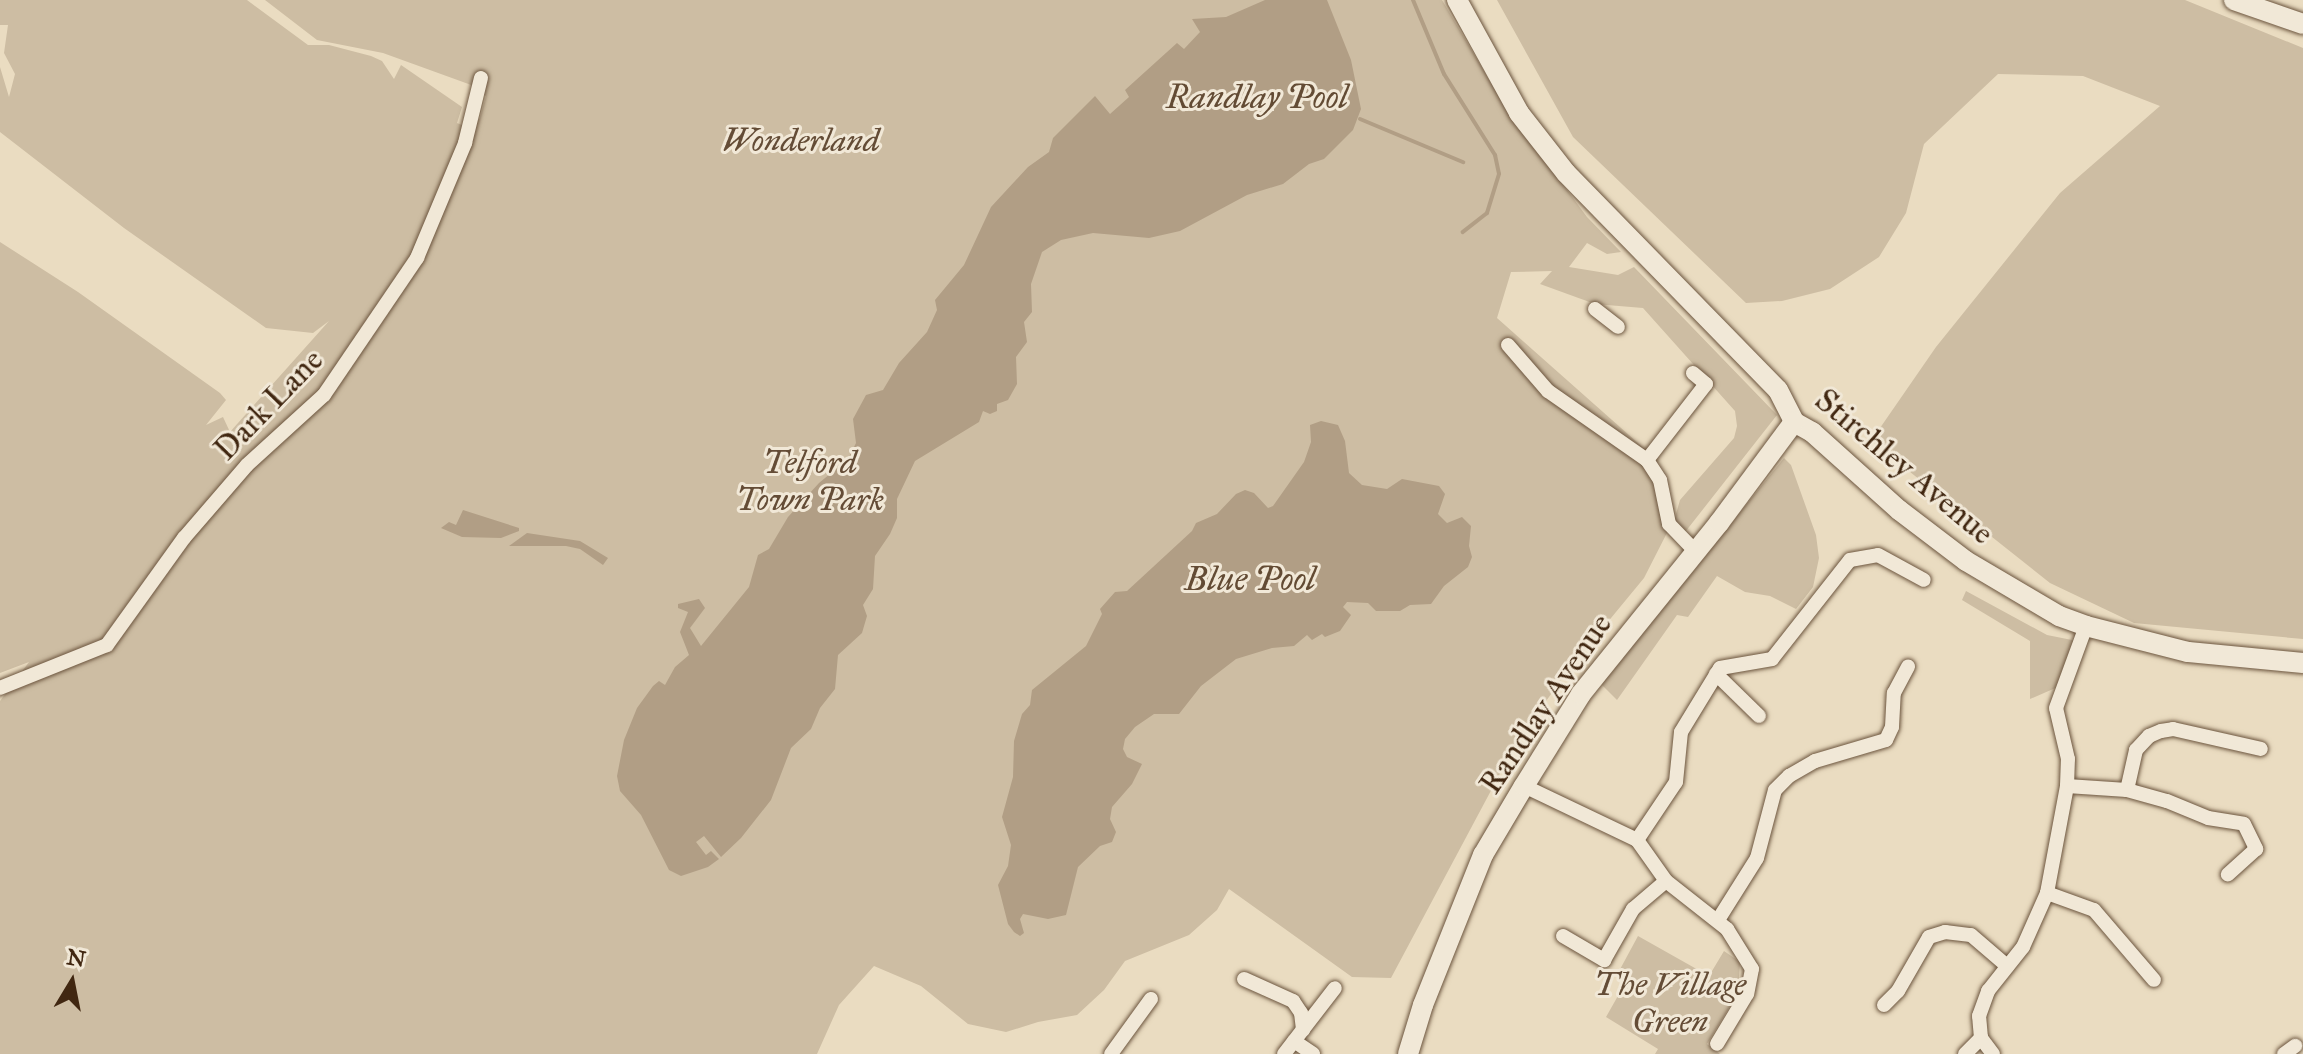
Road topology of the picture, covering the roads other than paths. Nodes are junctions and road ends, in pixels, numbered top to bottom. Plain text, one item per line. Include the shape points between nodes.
1 (1457, 0) edge
2 (2244, 4) edge
3 (2299, 23) edge
4 (481, 78) dead end
5 (1595, 309) dead end
6 (1618, 327) dead end
7 (1508, 345) dead end
8 (1693, 373) dead end
9 (1794, 422) junction
10 (1647, 460) junction
11 (1695, 551) junction
12 (1924, 580) dead end
13 (2086, 626) junction
14 (2303, 663) edge
15 (1908, 667) dead end
16 (1716, 674) junction
17 (0, 688) edge
18 (1759, 716) dead end
19 (2261, 749) dead end
20 (1524, 786) junction
21 (2067, 786) junction
22 (2127, 790) junction
23 (1637, 840) junction
24 (2228, 874) dead end
25 (1666, 881) junction
26 (2047, 893) junction
27 (1718, 920) junction
28 (1563, 936) dead end
29 (2007, 966) junction
30 (1244, 979) dead end
31 (2154, 980) dead end
32 (1335, 988) dead end
33 (1151, 999) dead end
34 (1884, 1005) dead end
35 (1298, 1036) junction
36 (1981, 1038) junction
37 (1717, 1044) dead end
38 (1111, 1054) edge
39 (1284, 1054) edge
40 (1313, 1054) edge
41 (1408, 1054) edge
42 (1965, 1054) edge
43 (1993, 1054) edge

1 - 9 street, Stirchley Avenue via 1519,113 1566,173 1778,390
2 - 3 street
4 - 17 street, Dark Lane via 465,143 417,258 324,395 247,465 184,538 107,645
5 - 6 street
7 - 10 street via 1548,391
8 - 10 street via 1712,388
9 - 11 street, Randlay Avenue
9 - 13 street, Stirchley Avenue via 1966,561 2059,616
10 - 11 street via 1660,480 1669,524
11 - 20 street, Randlay Avenue via 1581,694
12 - 16 street via 1878,555 1850,560 1772,659 1726,665
13 - 14 street, Stirchley Avenue via 2188,652
13 - 21 street via 2056,708 2068,759
15 - 27 street via 1894,693 1886,740 1815,761 1775,790 1757,858
16 - 18 street
16 - 23 street via 1681,732 1673,788
19 - 22 street via 2173,729 2161,731 2136,750
20 - 23 street
20 - 41 street, Randlay Avenue via 1483,855
21 - 22 street
21 - 26 street
22 - 24 street via 2208,818 2244,824 2256,849
23 - 25 street
25 - 27 street
25 - 28 street via 1633,909 1604,960
26 - 29 street via 2023,947
26 - 31 street via 2094,910
27 - 37 street via 1752,969 1747,994
29 - 34 street via 1971,935 1945,932 1929,937
29 - 36 street via 1988,991 1979,1016
30 - 35 street via 1293,1001 1301,1013
32 - 35 street
33 - 38 street
35 - 39 street
35 - 40 street
36 - 42 street
36 - 43 street

